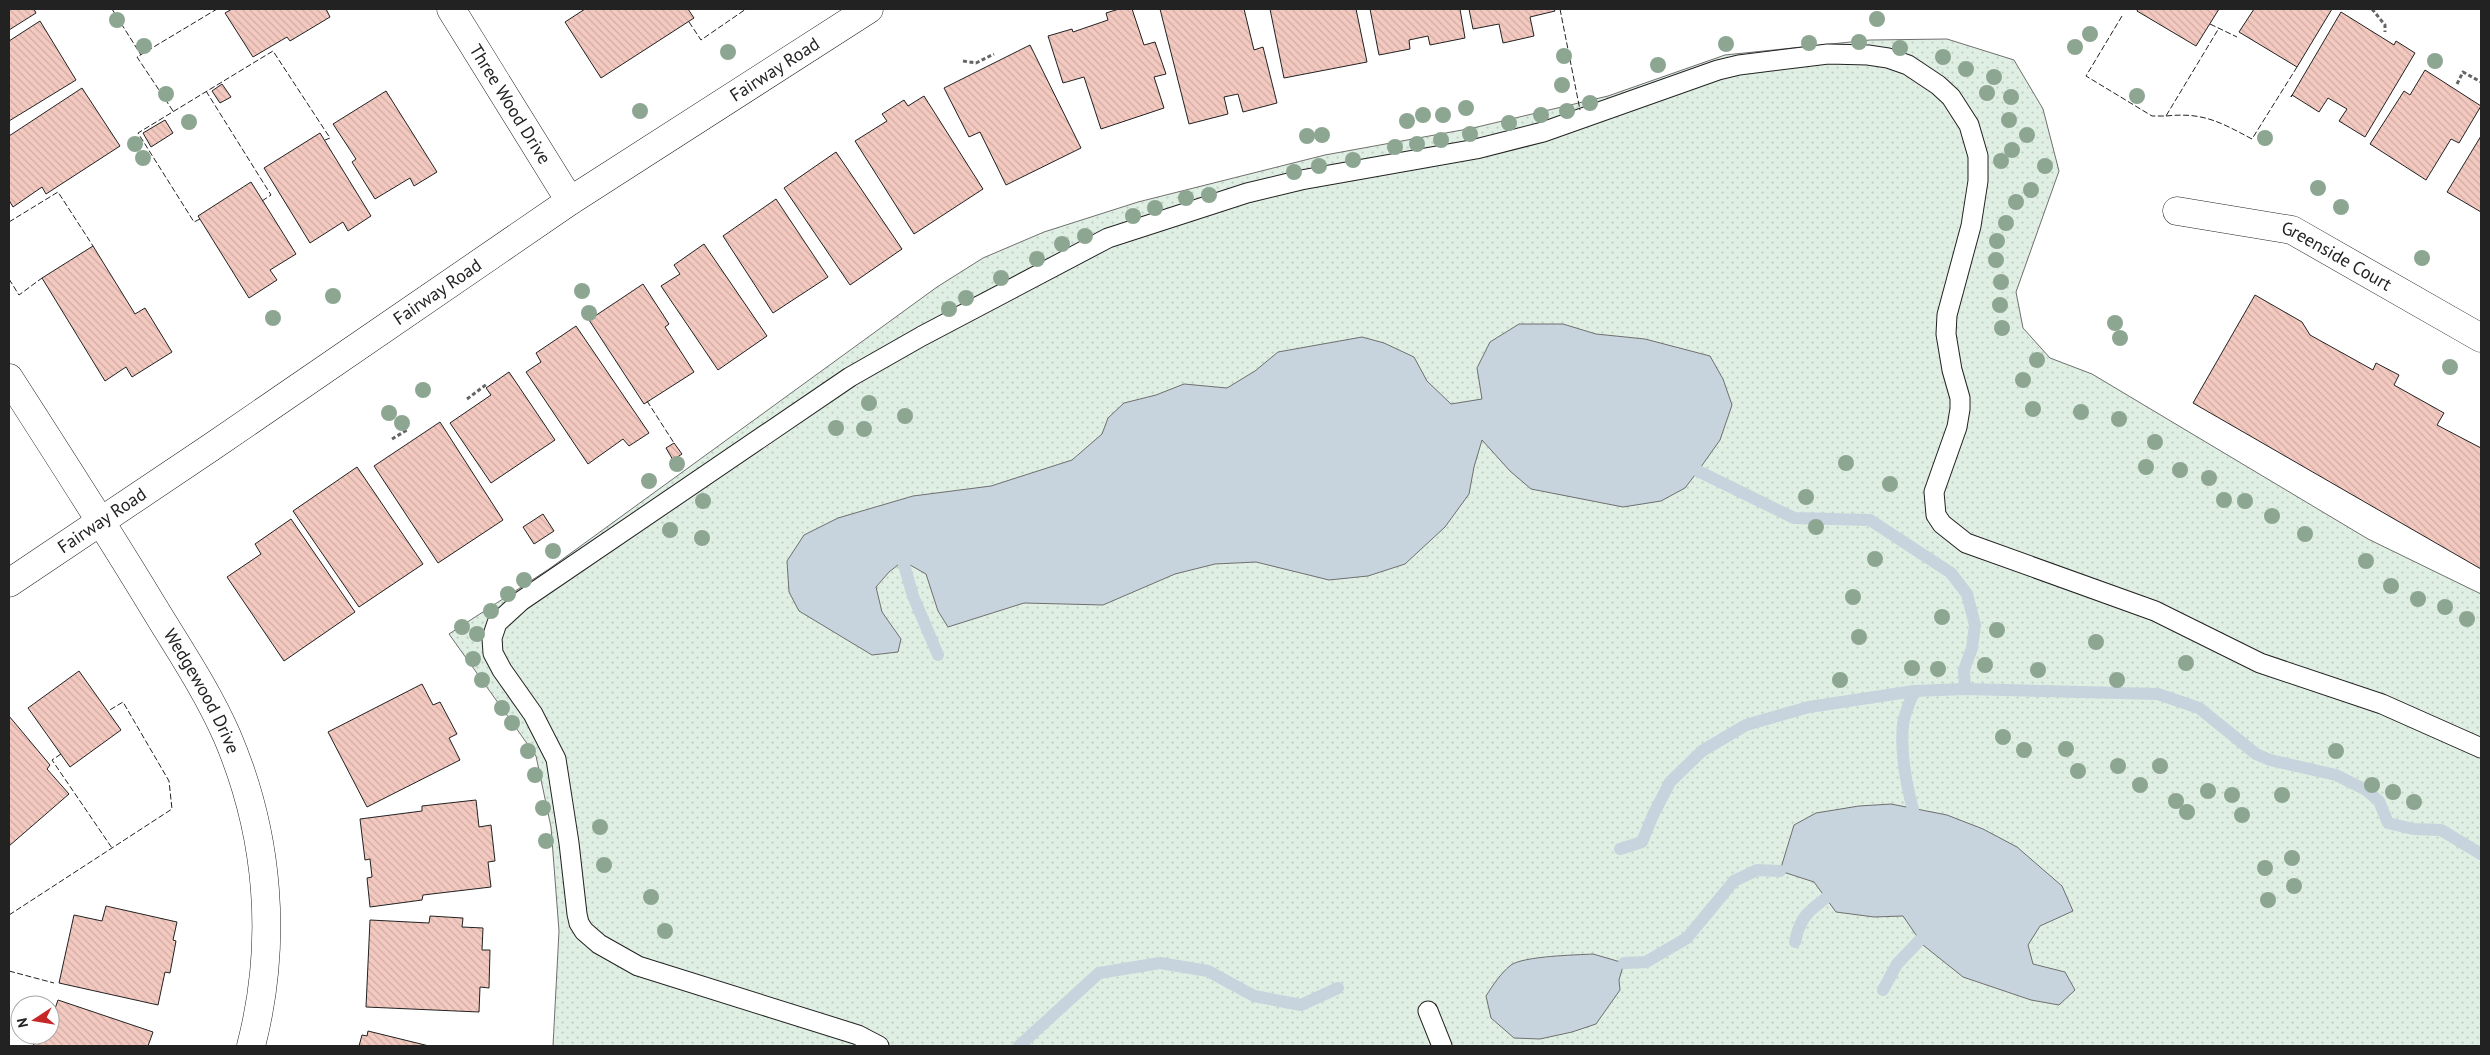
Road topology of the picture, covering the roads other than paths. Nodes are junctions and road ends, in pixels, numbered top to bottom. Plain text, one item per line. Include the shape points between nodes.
1 (451, 9) edge
2 (869, 9) edge
3 (570, 201) junction
4 (2177, 211) dead end
5 (2481, 338) edge
6 (9, 378) edge
7 (101, 521) junction
8 (9, 583) edge
9 (2481, 748) edge
10 (1428, 1011) dead end
11 (251, 1046) edge
12 (879, 1046) edge
13 (1442, 1046) edge

1 - 3 street, Three Wood Drive
2 - 3 street, Fairway Road
3 - 7 street, Fairway Road
4 - 5 street, Greenside Court via 2292,230
6 - 7 street, Wedgewood Drive
7 - 8 street, Fairway Road
7 - 11 street, Wedgewood Drive via 197,680 226,735 249,795 261,848 266,899 266,961
9 - 12 lane via 2382,704 2260,663 2155,611 1966,543 1942,524 1936,515 1934,492 1955,435 1960,409 1946,334 1947,315 1971,226 1978,182 1978,156 1969,125 1951,97 1938,85 1908,65 1888,58 1828,54 1739,65 1543,132 1247,193 1108,238 850,377 567,568 521,601 498,623 492,638 493,653 533,714 556,759 577,914 584,931 599,944 638,966 858,1035
10 - 13 lane

